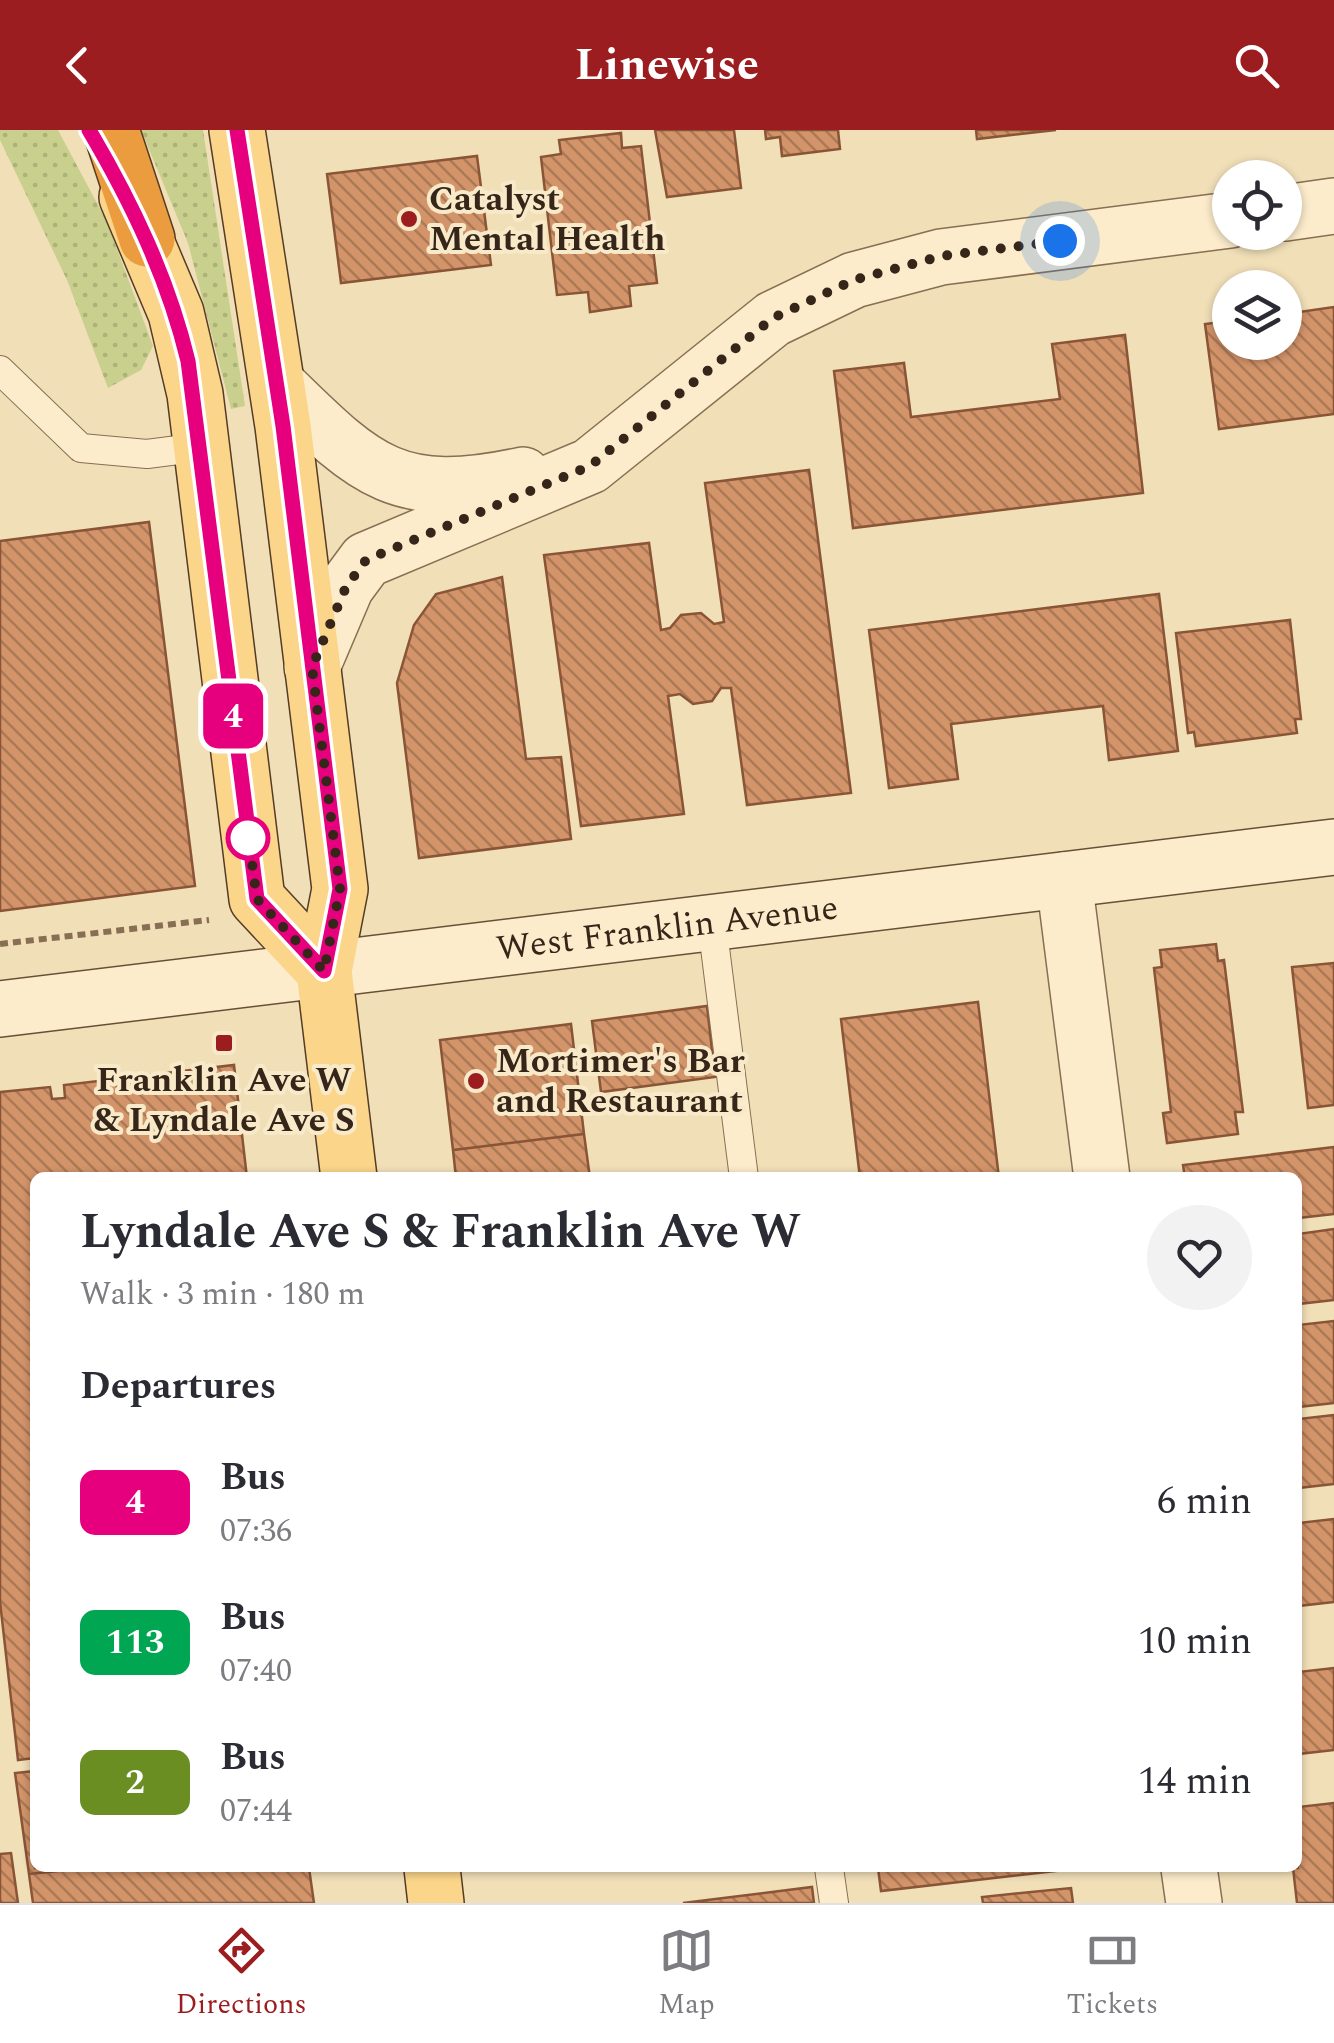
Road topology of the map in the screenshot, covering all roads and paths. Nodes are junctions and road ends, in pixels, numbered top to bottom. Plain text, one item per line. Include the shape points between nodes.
1 (90, 130) edge
2 (111, 130) edge
3 (237, 130) edge
4 (1334, 206) edge
5 (1302, 211) edge
6 (1212, 222) edge
7 (147, 239) junction
8 (0, 370) edge
9 (277, 384) junction
10 (654, 418) junction
11 (201, 447) junction
12 (312, 667) junction
13 (1334, 847) edge
14 (1064, 880) junction
15 (712, 924) junction
16 (324, 971) junction
17 (0, 1010) edge
18 (348, 1172) edge
19 (743, 1172) edge
20 (1101, 1172) edge
21 (432, 1872) edge
22 (830, 1872) edge
23 (1190, 1872) edge
24 (436, 1903) edge
25 (834, 1903) edge
26 (1194, 1903) edge

1 - 7 main road
2 - 7 highway
3 - 9 main road
4 - 5 street
6 - 10 street via 942,256 854,280 773,318
7 - 11 main road via 176,313
8 - 11 lane via 82,448 147,454
9 - 10 street via 372,468 413,484 459,486 544,470
9 - 12 main road
10 - 12 street via 571,477 366,560 346,587
11 - 16 main road via 257,899
12 - 16 main road via 340,889
13 - 14 street, West Franklin Avenue
14 - 15 street, West Franklin Avenue
14 - 20 street
15 - 16 street, West Franklin Avenue
15 - 19 lane
16 - 17 street, West Franklin Avenue
16 - 18 main road
21 - 24 main road
22 - 25 lane
23 - 26 street

